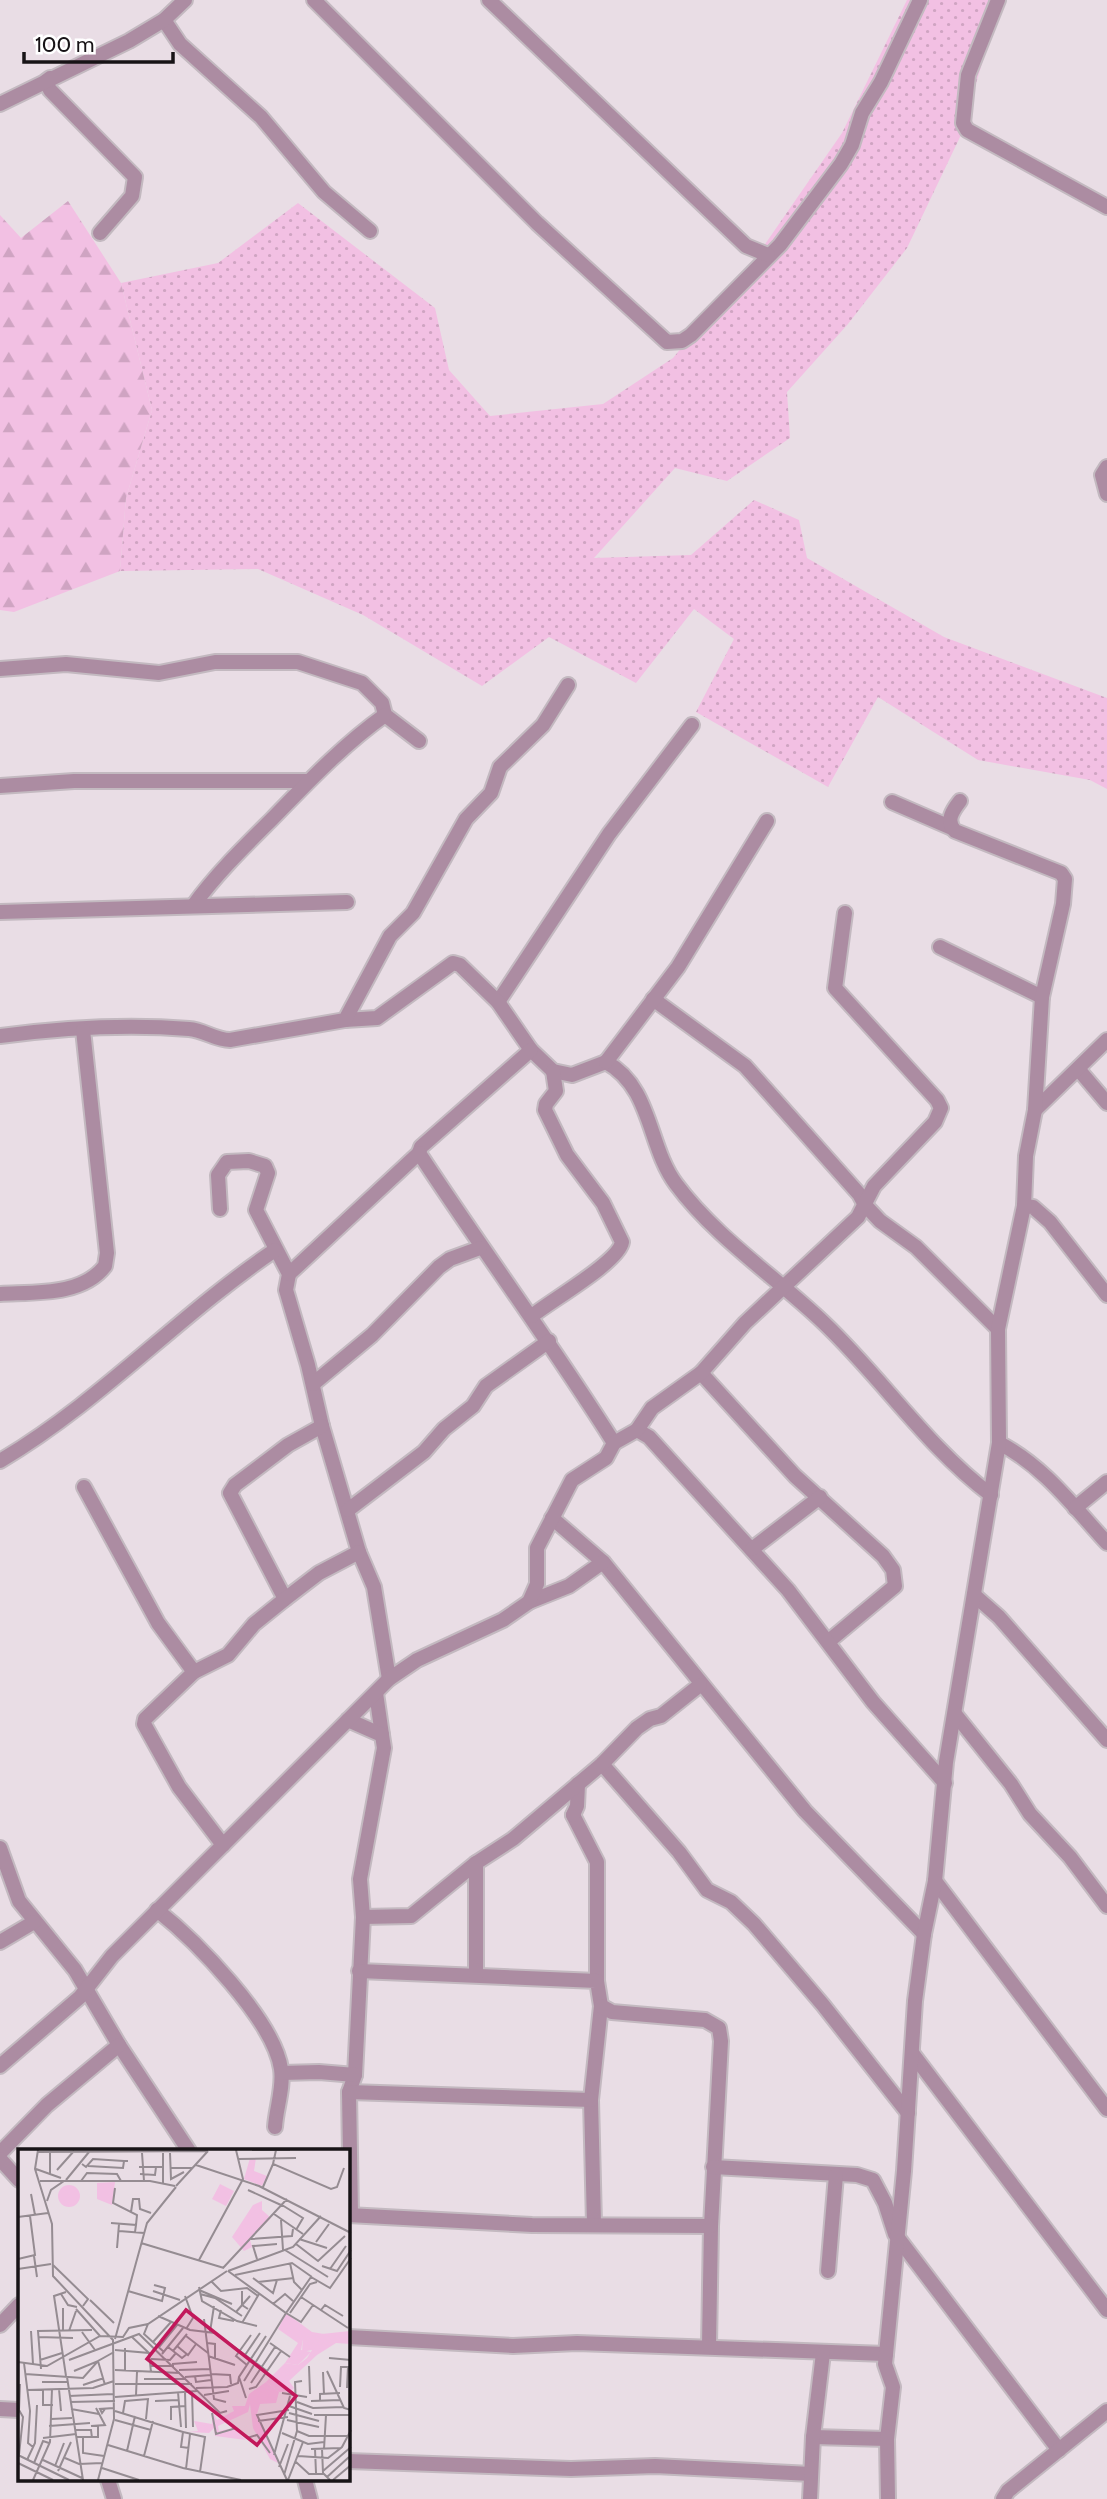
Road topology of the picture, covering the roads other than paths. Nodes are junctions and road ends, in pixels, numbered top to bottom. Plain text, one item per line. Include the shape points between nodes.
1 (185, 0) edge
2 (314, 0) edge
3 (489, 0) edge
4 (920, 0) edge
5 (998, 0) edge
6 (164, 20) junction
7 (50, 78) junction
8 (0, 104) edge
9 (1107, 207) edge
10 (370, 231) dead end
11 (100, 233) dead end
12 (768, 255) junction
13 (1107, 467) edge
14 (1107, 494) edge
15 (0, 669) edge
16 (568, 685) dead end
17 (385, 715) junction
18 (692, 725) dead end
19 (419, 741) dead end
20 (308, 781) junction
21 (0, 786) edge
22 (960, 801) dead end
23 (892, 802) dead end
24 (767, 821) dead end
25 (952, 828) junction
26 (346, 902) dead end
27 (193, 906) junction
28 (0, 912) edge
29 (845, 913) dead end
30 (940, 947) dead end
31 (1041, 997) junction
32 (653, 999) junction
33 (498, 1002) junction
34 (345, 1020) junction
35 (83, 1030) junction
36 (0, 1036) edge
37 (1107, 1040) edge
38 (531, 1050) junction
39 (607, 1062) junction
40 (1079, 1070) junction
41 (553, 1072) junction
42 (1107, 1103) edge
43 (1035, 1110) junction
44 (419, 1153) junction
45 (864, 1205) junction
46 (1024, 1206) junction
47 (220, 1209) dead end
48 (480, 1248) junction
49 (275, 1250) junction
50 (289, 1273) junction
51 (784, 1287) junction
52 (0, 1294) edge
53 (1107, 1295) edge
54 (532, 1316) junction
55 (998, 1329) junction
56 (549, 1341) junction
57 (308, 1365) junction
58 (334, 1365) junction
59 (701, 1373) junction
60 (313, 1384) junction
61 (321, 1426) junction
62 (644, 1429) junction
63 (614, 1443) junction
64 (999, 1443) junction
65 (0, 1461) edge
66 (995, 1474) junction
67 (974, 1482) junction
68 (1107, 1482) edge
69 (84, 1487) dead end
70 (991, 1495) junction
71 (820, 1497) junction
72 (1075, 1508) junction
73 (348, 1510) junction
74 (552, 1518) junction
75 (1107, 1543) edge
76 (752, 1549) junction
77 (359, 1552) junction
78 (603, 1562) junction
79 (974, 1595) junction
80 (285, 1599) junction
81 (529, 1602) junction
82 (829, 1642) junction
83 (194, 1672) junction
84 (388, 1679) junction
85 (700, 1685) junction
86 (376, 1693) junction
87 (348, 1720) junction
88 (960, 1730) junction
89 (382, 1735) junction
90 (1107, 1740) edge
91 (946, 1762) junction
92 (602, 1764) junction
93 (931, 1768) junction
94 (945, 1783) junction
95 (578, 1784) junction
96 (543, 1814) junction
97 (573, 1815) junction
98 (223, 1845) junction
99 (0, 1848) edge
100 (476, 1863) junction
101 (457, 1877) junction
102 (935, 1881) junction
103 (475, 1884) junction
104 (1107, 1906) edge
105 (157, 1910) junction
106 (363, 1917) junction
107 (34, 1922) junction
108 (924, 1934) junction
109 (0, 1942) edge
110 (359, 1971) junction
111 (476, 1975) junction
112 (597, 1981) junction
113 (84, 1988) junction
114 (605, 2013) junction
115 (119, 2045) junction
116 (0, 2066) edge
117 (916, 2070) junction
118 (282, 2073) junction
119 (355, 2076) junction
120 (349, 2092) junction
121 (591, 2100) junction
122 (1107, 2109) edge
123 (908, 2113) junction
124 (275, 2127) dead end
125 (189, 2149) edge
126 (349, 2149) edge
127 (0, 2153) edge
128 (0, 2160) edge
129 (713, 2167) junction
130 (836, 2175) junction
131 (18, 2179) edge
132 (350, 2215) edge
133 (594, 2224) junction
134 (710, 2226) junction
135 (895, 2234) junction
136 (917, 2264) junction
137 (828, 2272) dead end
138 (892, 2275) junction
139 (18, 2306) edge
140 (1107, 2310) edge
141 (0, 2325) edge
142 (350, 2337) edge
143 (709, 2346) junction
144 (824, 2354) junction
145 (886, 2354) junction
146 (0, 2409) edge
147 (18, 2410) edge
148 (1107, 2411) edge
149 (813, 2437) junction
150 (887, 2439) junction
151 (1059, 2450) junction
152 (350, 2461) edge
153 (811, 2474) junction
154 (109, 2482) edge
155 (306, 2482) edge
156 (114, 2499) edge
157 (310, 2499) edge
158 (810, 2499) edge
159 (888, 2499) edge
160 (1003, 2499) edge

1 - 6 street
2 - 12 street via 537,223 667,342 691,335
3 - 12 street via 746,246
4 - 12 street via 862,113 847,155 808,211
5 - 9 street via 968,75 963,123 967,130
6 - 7 street
6 - 10 street via 180,44 261,117 324,192
7 - 8 street
7 - 11 street via 46,81 50,89 135,177 132,196
13 - 14 street via 1102,475
15 - 17 street via 66,664 159,673 215,662 298,662 362,682 382,703
16 - 34 street via 538,730 500,767 491,793 466,819 413,913 390,936
17 - 19 street
17 - 20 street
18 - 33 street via 609,834
20 - 21 street via 74,781
20 - 27 street via 213,879
22 - 25 street via 950,818
23 - 25 street
24 - 32 street via 678,967
25 - 31 street via 1065,877
26 - 27 street
27 - 28 street
29 - 45 street via 835,988 838,996 883,1038 941,1108 935,1122 874,1186
30 - 31 street
31 - 43 street
32 - 39 street
32 - 45 street via 754,1075
33 - 34 street via 453,963 377,1018
33 - 38 street
34 - 35 street via 230,1040 193,1029
35 - 36 street
35 - 52 street via 105,1266 80,1285
37 - 40 street
38 - 41 street
38 - 44 street
39 - 41 street via 572,1075
39 - 51 street via 628,1077 668,1173 678,1186
40 - 42 street
40 - 43 street
41 - 54 street via 556,1091 545,1110 567,1155 603,1203 622,1242 613,1256 576,1287
43 - 46 street via 1026,1156
44 - 48 street
44 - 50 street
45 - 51 street via 858,1217
45 - 55 street via 916,1247
46 - 53 street via 1033,1207 1050,1222
46 - 55 street
47 - 49 street via 218,1175 227,1161 265,1166 268,1173 256,1210
48 - 54 street
48 - 58 street via 439,1267 372,1335
49 - 50 street
49 - 65 street via 229,1281 43,1434
50 - 57 street via 286,1290
51 - 59 street
51 - 67 street via 825,1324
54 - 56 street
55 - 64 street
56 - 63 street
56 - 73 street via 486,1386 473,1406 424,1452
57 - 58 street
57 - 60 street
58 - 60 street
59 - 62 street via 674,1390
59 - 71 street via 757,1438
60 - 61 street
61 - 73 street
61 - 80 street via 288,1445 230,1493
62 - 63 street
62 - 76 street
63 - 74 street via 606,1458 572,1480
64 - 66 street
64 - 72 street via 1043,1472
66 - 67 street
66 - 70 street
67 - 70 street
68 - 72 street
69 - 83 street via 158,1623
70 - 79 street
71 - 76 street
71 - 82 street via 883,1556 896,1581
72 - 75 street
73 - 77 street
74 - 78 street
74 - 81 street via 537,1548 537,1584
76 - 82 street
77 - 80 street via 319,1573
77 - 84 street via 374,1587
78 - 81 street via 560,1592
78 - 85 street
79 - 88 street via 955,1714
79 - 90 street via 999,1617
80 - 83 street via 254,1624 228,1655
81 - 84 street
82 - 93 street via 873,1702
83 - 98 street via 146,1715 144,1724 179,1787
84 - 86 street
85 - 92 street via 661,1716 637,1728
85 - 108 street via 805,1811
86 - 87 street
86 - 89 street
87 - 89 street
87 - 98 street
88 - 91 street
88 - 104 street via 1011,1784 1030,1814
89 - 106 street via 384,1762 360,1879
91 - 93 street
91 - 94 street
92 - 95 street
92 - 123 street via 707,1890 731,1902 754,1924
93 - 94 street
94 - 102 street
95 - 96 street
95 - 97 street via 578,1806
96 - 97 street
96 - 100 street
97 - 112 street via 597,1862
98 - 105 street
99 - 107 street via 19,1901
100 - 101 street
100 - 103 street
101 - 103 street
101 - 106 street via 411,1916
102 - 108 street
102 - 122 street
103 - 111 street
105 - 113 street
105 - 118 street via 232,1985 272,2043
106 - 110 street
107 - 109 street
107 - 113 street via 63,1953
108 - 117 street via 912,2053
110 - 111 street
110 - 119 street
111 - 112 street
112 - 114 street
113 - 115 street
113 - 116 street via 80,1997
114 - 121 street
114 - 129 street via 705,2020 719,2028
115 - 125 street
115 - 127 street via 55,2097
117 - 123 street
117 - 140 street
118 - 119 street via 319,2071
118 - 124 street
119 - 120 street
120 - 121 street
120 - 126 street
121 - 133 street
123 - 135 street
128 - 131 street
129 - 130 street
129 - 134 street
130 - 135 street via 873,2179
130 - 137 street
132 - 133 street
133 - 134 street
134 - 143 street
135 - 136 street
135 - 138 street
136 - 138 street
136 - 151 street
138 - 145 street
139 - 141 street
142 - 143 street via 513,2346
143 - 144 street
144 - 145 street
144 - 149 street
145 - 150 street via 893,2386
146 - 147 street
148 - 151 street
149 - 150 street
149 - 153 street
150 - 159 street
151 - 160 street
152 - 153 street via 583,2469 655,2466
153 - 158 street
154 - 156 street
155 - 157 street

